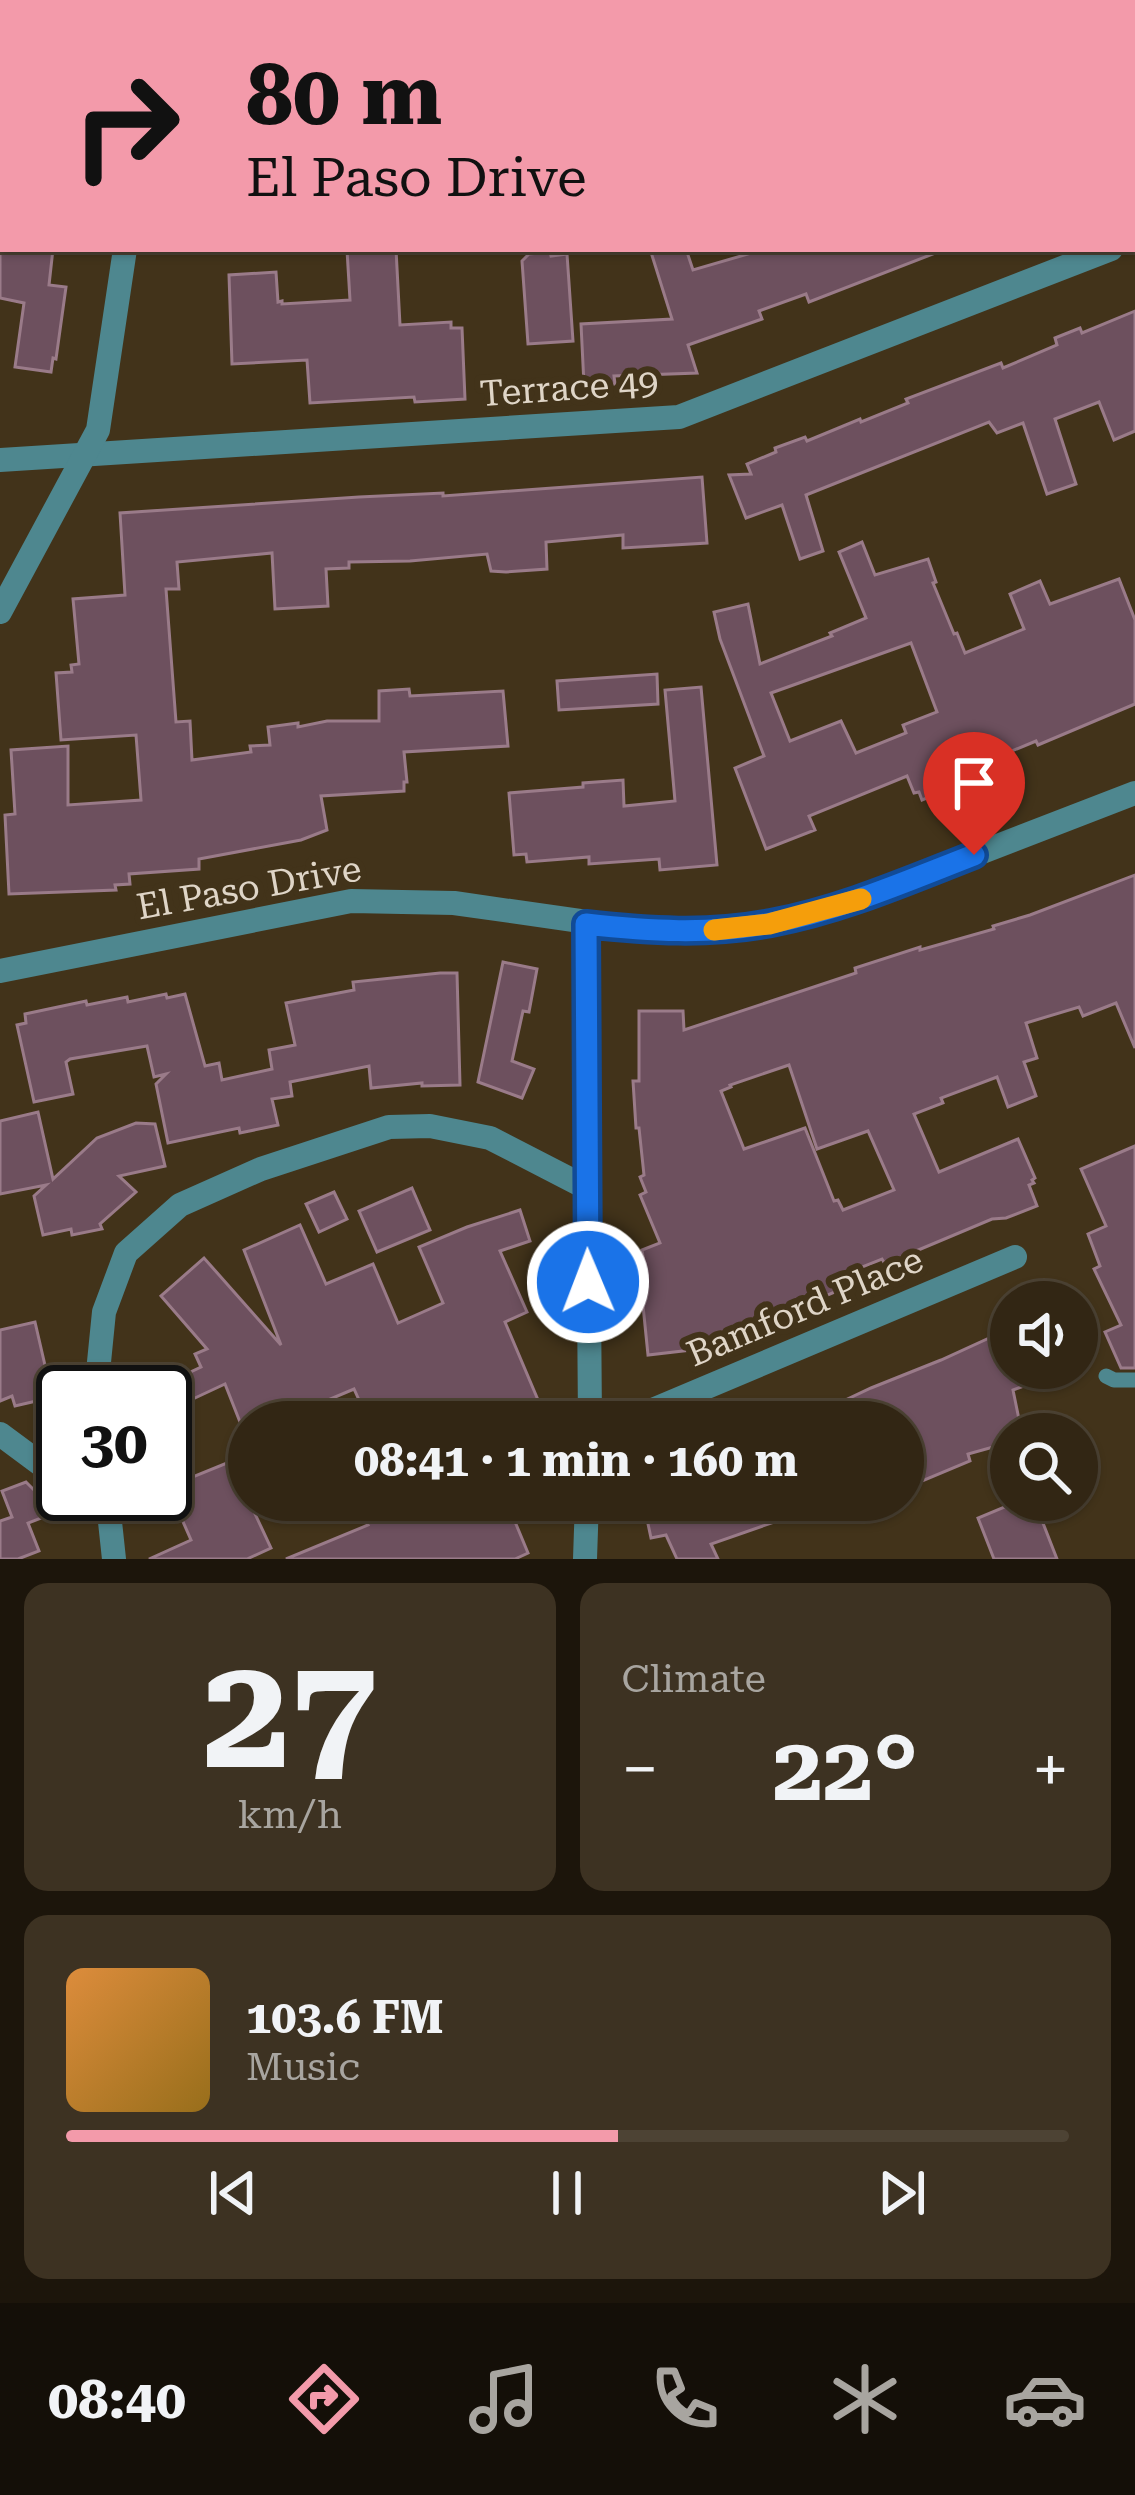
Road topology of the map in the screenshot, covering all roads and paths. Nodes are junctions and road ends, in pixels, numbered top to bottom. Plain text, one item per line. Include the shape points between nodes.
1 (125, 252) edge
2 (1104, 252) edge
3 (86, 454) junction
4 (0, 460) edge
5 (0, 612) edge
6 (1135, 793) edge
7 (586, 924) junction
8 (0, 971) edge
9 (586, 1188) junction
10 (1015, 1257) dead end
11 (99, 1365) edge
12 (1106, 1376) dead end
13 (1135, 1380) edge
14 (590, 1401) edge
15 (674, 1401) edge
16 (0, 1434) edge
17 (36, 1461) edge
18 (110, 1521) edge
19 (586, 1521) edge
20 (114, 1559) edge
21 (585, 1559) edge

1 - 3 street via 98,430
2 - 3 street, Terrace 49 via 679,417
3 - 4 street, Terrace 49
3 - 5 street
6 - 7 street, El Paso Drive via 835,908 769,924 643,931
7 - 8 street, El Paso Drive via 454,903 351,901
7 - 9 street
9 - 11 street via 490,1138 430,1126 389,1127 261,1169 180,1205 126,1253 104,1312
9 - 14 street
10 - 15 street, Bamford Place
12 - 13 lane
16 - 17 street
18 - 20 street
19 - 21 street

